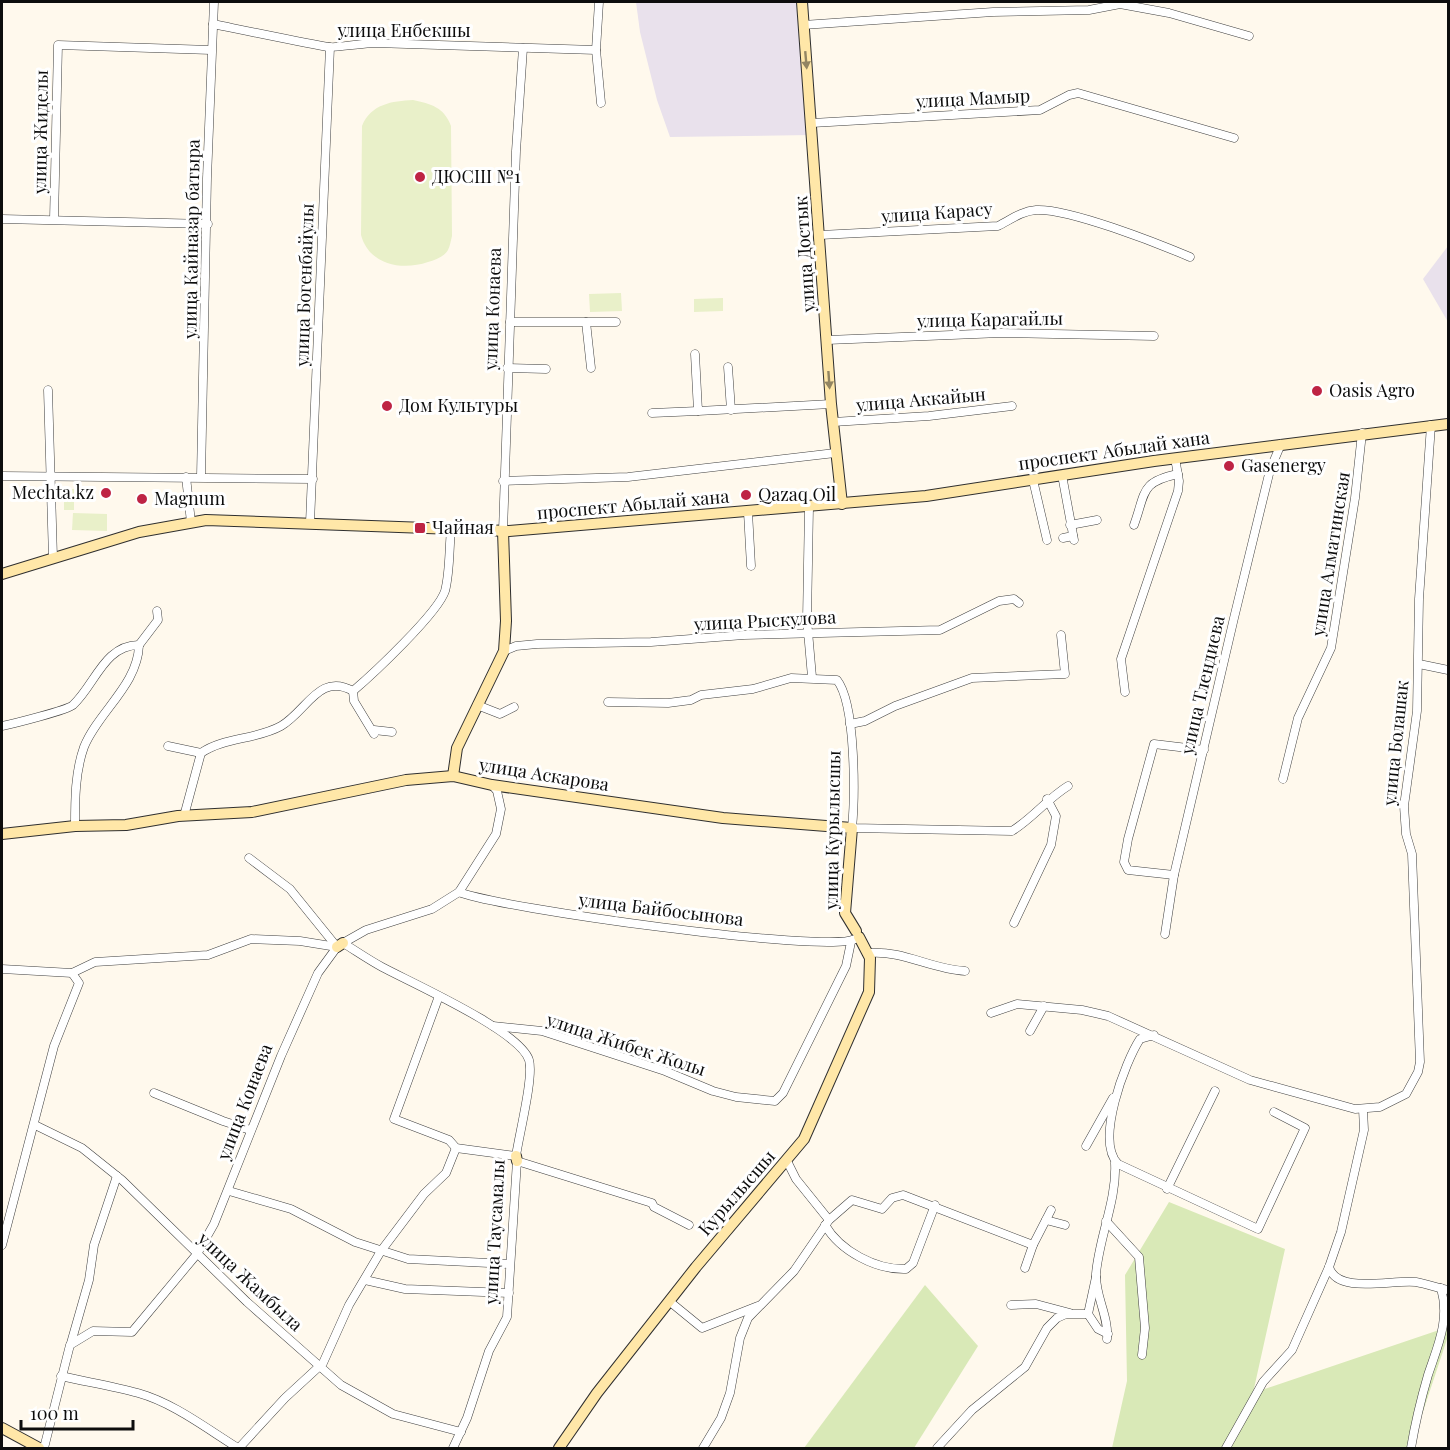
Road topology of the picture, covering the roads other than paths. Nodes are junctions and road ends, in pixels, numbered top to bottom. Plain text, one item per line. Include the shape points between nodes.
1 (214, 2) edge
2 (599, 2) edge
3 (802, 2) edge
4 (1090, 5) edge
5 (213, 24) junction
6 (803, 26) junction
7 (1249, 36) dead end
8 (330, 47) junction
9 (523, 48) junction
10 (211, 50) junction
11 (596, 50) junction
12 (601, 103) dead end
13 (812, 123) junction
14 (1234, 138) dead end
15 (2, 219) edge
16 (54, 219) junction
17 (208, 224) junction
18 (820, 236) junction
19 (1190, 257) dead end
20 (510, 322) junction
21 (586, 322) junction
22 (616, 322) dead end
23 (1154, 336) dead end
24 (827, 339) junction
25 (694, 354) dead end
26 (728, 367) dead end
27 (507, 368) junction
28 (591, 368) dead end
29 (546, 369) dead end
30 (48, 390) dead end
31 (831, 404) junction
32 (1012, 406) dead end
33 (731, 410) junction
34 (698, 411) junction
35 (652, 412) dead end
36 (833, 422) junction
37 (1449, 424) edge
38 (1431, 426) junction
39 (1362, 433) junction
40 (1281, 444) junction
41 (835, 453) junction
42 (1175, 458) junction
43 (1178, 474) junction
44 (2, 476) edge
45 (1062, 476) junction
46 (53, 477) junction
47 (186, 477) junction
48 (201, 477) junction
49 (313, 479) junction
50 (1033, 480) junction
51 (503, 481) junction
52 (842, 504) junction
53 (809, 507) junction
54 (748, 512) junction
55 (1097, 520) dead end
56 (191, 522) junction
57 (310, 523) junction
58 (1070, 525) junction
59 (1134, 525) dead end
60 (451, 530) junction
61 (503, 531) junction
62 (1063, 538) dead end
63 (1047, 540) dead end
64 (53, 558) junction
65 (751, 566) dead end
66 (2, 574) edge
67 (1019, 603) dead end
68 (157, 611) dead end
69 (809, 633) junction
70 (1061, 635) dead end
71 (139, 645) junction
72 (504, 651) junction
73 (1419, 664) junction
74 (1449, 670) edge
75 (812, 677) junction
76 (353, 691) junction
77 (1125, 692) dead end
78 (608, 702) dead end
79 (477, 705) junction
80 (514, 707) dead end
81 (850, 724) junction
82 (2, 726) edge
83 (392, 732) dead end
84 (168, 746) dead end
85 (1204, 750) junction
86 (201, 753) junction
87 (453, 776) junction
88 (1283, 779) dead end
89 (492, 785) junction
90 (1068, 786) dead end
91 (1047, 799) junction
92 (184, 816) junction
93 (75, 826) junction
94 (852, 828) junction
95 (2, 834) edge
96 (249, 858) dead end
97 (1174, 875) junction
98 (459, 892) junction
99 (1014, 923) dead end
100 (1165, 934) dead end
101 (855, 936) junction
102 (340, 945) junction
103 (869, 953) junction
104 (2, 969) edge
105 (965, 971) dead end
106 (72, 973) junction
107 (871, 976) joint
108 (439, 996) junction
109 (1044, 1006) junction
110 (991, 1013) dead end
111 (491, 1026) junction
112 (1030, 1030) dead end
113 (1154, 1035) junction
114 (1118, 1089) junction
115 (1215, 1091) dead end
116 (154, 1093) dead end
117 (1363, 1109) junction
118 (1274, 1112) dead end
119 (35, 1125) junction
120 (250, 1130) junction
121 (1086, 1146) dead end
122 (456, 1149) junction
123 (517, 1159) junction
124 (787, 1161) junction
125 (1115, 1163) junction
126 (117, 1176) junction
127 (1167, 1189) junction
128 (229, 1191) junction
129 (935, 1205) junction
130 (1051, 1210) dead end
131 (1046, 1220) junction
132 (1106, 1221) junction
133 (827, 1223) junction
134 (689, 1225) dead end
135 (1065, 1225) dead end
136 (4, 1227) edge
137 (2, 1245) edge
138 (1033, 1245) junction
139 (381, 1251) junction
140 (197, 1254) junction
141 (509, 1264) junction
142 (1329, 1267) junction
143 (1025, 1268) dead end
144 (1096, 1276) junction
145 (365, 1280) junction
146 (1445, 1289) edge
147 (509, 1293) junction
148 (669, 1301) junction
149 (1011, 1305) dead end
150 (759, 1306) junction
151 (1071, 1314) junction
152 (1088, 1314) junction
153 (70, 1345) junction
154 (1142, 1355) dead end
155 (319, 1368) junction
156 (61, 1376) junction
157 (2, 1428) edge
158 (461, 1432) junction
159 (39, 1449) edge
160 (44, 1449) edge
161 (238, 1449) edge
162 (453, 1449) edge
163 (559, 1449) edge
164 (703, 1449) edge
165 (937, 1449) edge
166 (1226, 1449) edge
167 (1411, 1449) edge

1 - 5 street, улица Кайназар батыра
2 - 11 street
3 - 6 street, улица Достык
4 - 6 street
4 - 7 street via 1120,4 1169,13
5 - 8 street, улица Енбекшы
5 - 10 street, улица Кайназар батыра
6 -> 13 street, улица Достык
8 - 9 street, улица Енбекшы via 352,43
8 - 49 street, улица Богенбайулы
9 - 11 street, улица Енбекшы
9 - 20 street, улица Конаева
10 - 16 street, улица Жиделы via 58,45
10 - 17 street, улица Кайназар батыра
11 - 12 street
13 - 14 street, улица Мамыр via 1040,110 1078,93
13 - 18 street, улица Достык
15 - 16 street, улица Жиделы
16 - 17 street, улица Жиделы
17 - 48 street, улица Кайназар батыра
18 - 19 street, улица Карасу via 998,226 1023,213 1043,210
18 - 24 street, улица Достык
20 - 21 street
20 - 27 street, улица Конаева
21 - 22 street
21 - 28 street
23 - 24 street, улица Карагайлы via 1001,333
24 -> 31 street, улица Достык
25 - 34 street
26 - 33 street
27 - 29 street
27 - 51 street, улица Конаева
30 - 46 street
31 - 33 street
31 - 36 street, улица Достык
32 - 36 street, улица Аккайын
33 - 34 street
34 - 35 street
36 - 41 street, улица Достык
37 - 38 street, проспект Абылай хана
38 - 39 street, проспект Абылай хана
38 - 73 street, улица Болашак via 1419,599
39 - 40 street, проспект Абылай хана
39 - 88 street, улица Алматинская via 1331,648 1298,718
40 - 42 street, проспект Абылай хана
40 - 85 street, улица Тлендиева via 1269,470
41 - 51 street via 628,477
41 - 52 street, улица Достык
42 - 43 street
42 - 45 street, проспект Абылай хана
43 - 59 street via 1149,484
43 - 77 street via 1178,491 1121,659
44 - 46 street
45 - 50 street, проспект Абылай хана
45 - 58 street
46 - 47 street
46 - 64 street
47 - 48 street
47 - 56 street
48 - 49 street
49 - 57 street, улица Богенбайулы
50 - 52 street, проспект Абылай хана
50 - 63 street
51 - 61 street, улица Конаева
52 - 53 street, проспект Абылай хана
53 - 54 street, проспект Абылай хана
53 - 69 street
54 - 61 street, проспект Абылай хана
54 - 65 street
55 - 58 street
56 - 57 street, проспект Абылай хана via 206,519
56 - 64 street, проспект Абылай хана via 139,532
57 - 60 street, проспект Абылай хана
58 - 62 street via 1073,538
60 - 61 street, проспект Абылай хана
60 - 76 street via 444,592 432,614
61 - 72 street, улица Конаева via 507,621
64 - 66 street, проспект Абылай хана
67 - 69 street, улица Рыскулова via 1014,599 999,601 940,630
68 - 71 street via 158,620
69 - 72 street, улица Рыскулова via 537,644
69 - 75 street
70 - 81 street via 1065,674 972,678
71 - 82 street via 122,648 109,656 71,708
71 - 93 street via 134,667 85,745 76,788
72 - 79 street, улица Конаева
73 - 74 street
73 - 117 street, улица Болашак via 1404,806 1412,854 1420,1062 1406,1094 1380,1107
75 - 78 street via 679,701
75 - 81 street, улица Курылысшы via 837,680
76 - 83 street via 354,701 374,732
76 - 86 street via 343,685 330,685 281,726
79 - 80 street via 500,714
79 - 87 street, улица Конаева via 457,748
81 - 94 street, улица Курылысшы
84 - 86 street
85 - 97 street, улица Тлендиева
85 - 97 street via 1154,744 1128,839 1124,862 1128,870
86 - 92 street
87 - 89 street, улица Аскарова
87 - 92 street, улица Аскарова via 406,780 252,812
89 - 94 street, улица Аскарова via 723,818
89 - 98 street, улица Конаева via 501,809 496,834
90 - 91 street, улица Аскарова
91 - 94 street, улица Аскарова via 1012,831
91 - 99 street via 1056,816 1051,845
92 - 93 street, улица Аскарова via 126,825
93 - 95 street, улица Аскарова
94 - 101 street, улица Курылысшы via 845,913
96 - 102 street via 290,889
97 - 100 street, улица Тлендиева
98 - 101 street, улица Байбосынова via 638,924 806,942
98 - 102 street, улица Конаева via 432,909 366,930
101 - 103 street, улица Курылысшы
101 - 111 street, улица Жибек Жолы via 846,966 783,1093 775,1101 736,1097 542,1031
102 - 106 street, улица Жибек Жолы via 250,939 208,955 95,962
102 - 108 street, улица Жибек Жолы
102 - 120 street, улица Конаева via 318,973
103 - 105 street via 896,954 927,965
103 - 107 street, улица Курылысшы
104 - 106 street, улица Жибек Жолы
106 - 119 street via 79,983 77,993 54,1046
107 - 124 street, Курылысшы via 869,992 821,1102 804,1139
108 - 111 street, улица Жибек Жолы
108 - 122 street via 394,1119 449,1140
109 - 110 street via 1017,1004
109 - 112 street
109 - 113 street via 1108,1016
111 - 123 street, улица Таусамалы via 521,1049 530,1062
113 - 114 street via 1140,1039
113 - 117 street via 1250,1080
114 - 121 street
114 - 125 street via 1109,1146
115 - 127 street
116 - 120 street
117 - 142 street via 1364,1130
118 - 127 street via 1305,1128 1258,1229
119 - 126 street, улица Жамбыла via 82,1149
119 - 136 street
120 - 128 street, улица Конаева
122 - 123 street
122 - 139 street via 446,1173 424,1194
123 - 134 street via 652,1203
123 - 141 street, улица Таусамалы
124 - 133 street
124 - 148 street, Курылысшы
125 - 127 street
125 - 132 street
126 - 140 street, улица Жамбыла
126 - 153 street via 94,1245 89,1280
128 - 139 street via 291,1209
128 - 140 street, улица Конаева
129 - 133 street via 903,1195 892,1198 882,1209 855,1199
129 - 133 street via 913,1263 906,1269 893,1270 871,1262 834,1240
129 - 138 street
130 - 131 street
131 - 135 street
131 - 138 street
132 - 144 street
132 - 154 street via 1139,1257
133 - 150 street via 794,1271
136 - 137 street
138 - 143 street
139 - 141 street via 420,1261
139 - 145 street
140 - 153 street, улица Конаева via 132,1332 93,1331
140 - 155 street, улица Жамбыла
141 - 147 street, улица Таусамалы
142 - 146 street via 1337,1280 1416,1282
142 - 166 street via 1292,1350 1263,1382
144 - 152 street
144 - 152 street via 1108,1324 1107,1337
145 - 147 street via 405,1289
145 - 155 street
146 - 167 street via 1446,1320 1418,1410
147 - 158 street, улица Таусамалы via 507,1317 489,1351
148 - 150 street via 702,1328
148 - 163 street, Курылысшы
149 - 151 street via 1055,1307
150 - 164 street via 748,1318 740,1338 730,1393
151 - 152 street
151 - 165 street via 1052,1323 1025,1367 972,1410
153 - 156 street
155 - 158 street, улица Жамбыла via 393,1414
155 - 161 street
156 - 160 street
156 - 161 street via 156,1400
157 - 159 street
158 - 162 street, улица Таусамалы

